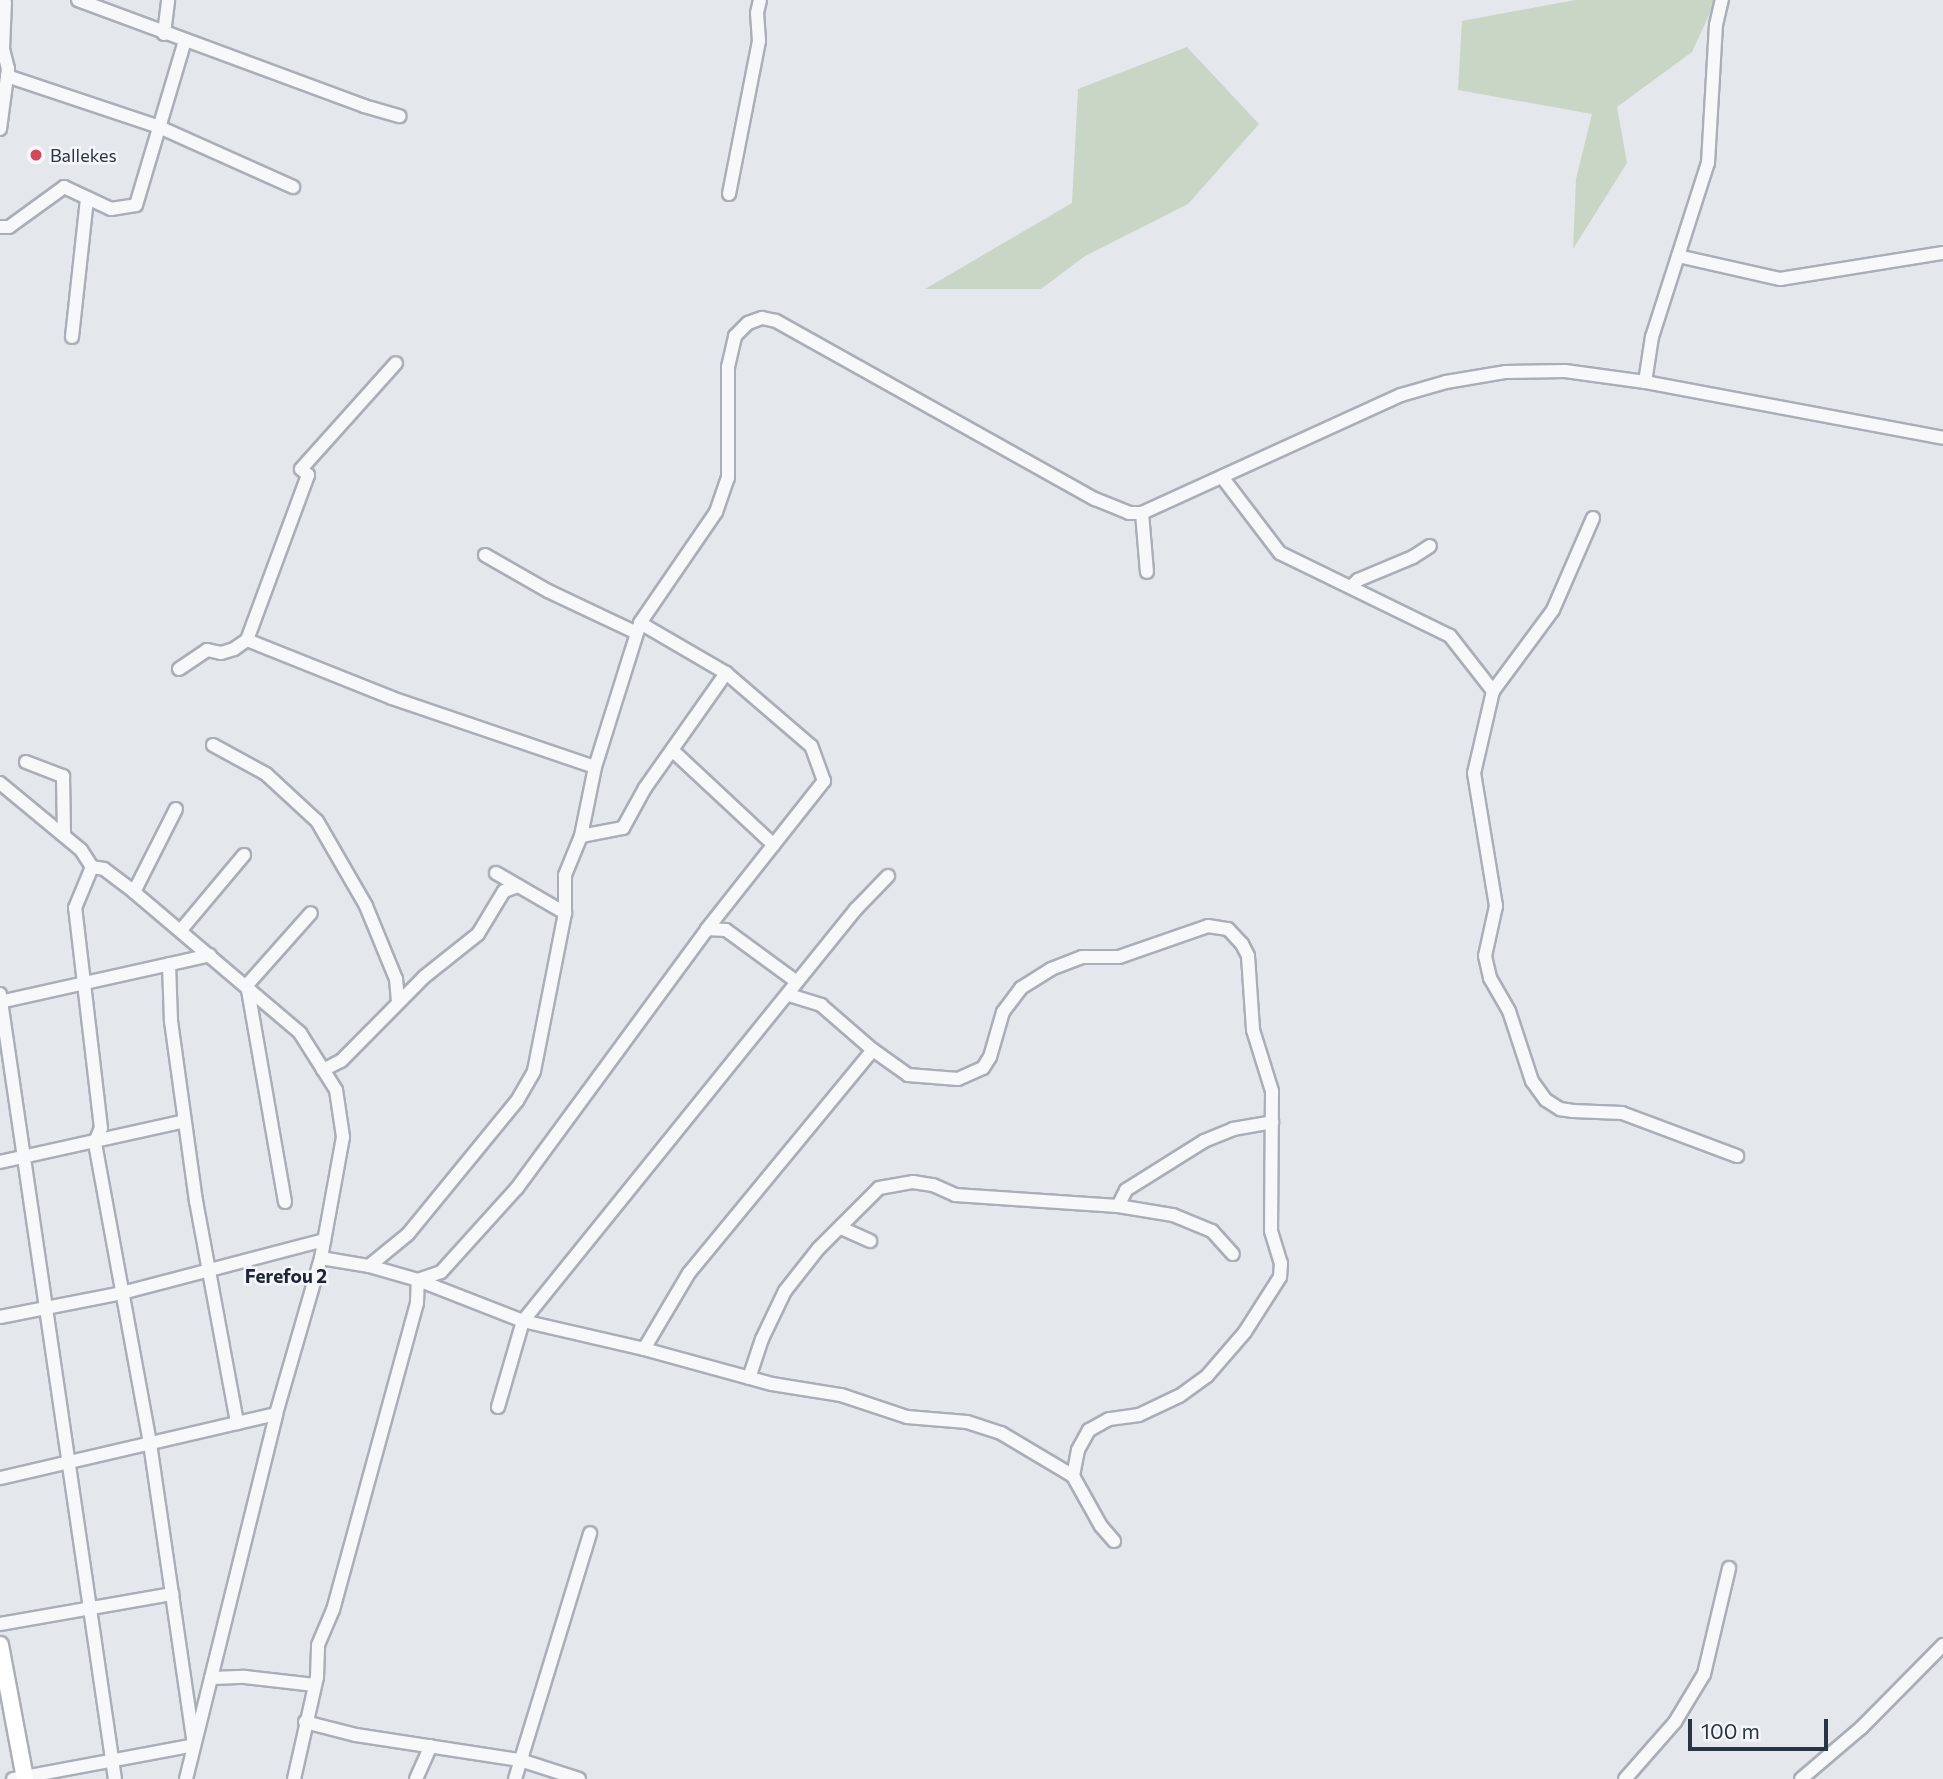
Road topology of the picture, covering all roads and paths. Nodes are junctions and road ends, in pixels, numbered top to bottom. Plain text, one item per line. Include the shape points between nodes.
1 (78, 0) edge
2 (168, 0) edge
3 (761, 0) edge
4 (1722, 0) edge
5 (6, 2) edge
6 (164, 34) junction
7 (185, 41) junction
8 (7, 76) junction
9 (400, 116) dead end
10 (159, 127) junction
11 (0, 129) edge
12 (293, 187) dead end
13 (729, 194) dead end
14 (87, 199) junction
15 (0, 228) edge
16 (1943, 253) edge
17 (1678, 256) junction
18 (72, 337) dead end
19 (396, 363) dead end
20 (1645, 382) junction
21 (1943, 438) edge
22 (1222, 477) junction
23 (1142, 513) junction
24 (1592, 518) dead end
25 (1430, 545) dead end
26 (485, 555) dead end
27 (1147, 572) dead end
28 (1351, 587) junction
29 (638, 628) junction
30 (247, 640) junction
31 (179, 668) dead end
32 (726, 673) junction
33 (1493, 691) junction
34 (213, 744) dead end
35 (672, 750) junction
36 (26, 762) dead end
37 (595, 767) junction
38 (0, 783) edge
39 (176, 809) dead end
40 (64, 835) junction
41 (581, 836) junction
42 (774, 845) junction
43 (244, 855) dead end
44 (92, 867) junction
45 (496, 873) dead end
46 (888, 876) dead end
47 (518, 886) junction
48 (134, 892) junction
49 (311, 912) dead end
50 (565, 913) junction
51 (707, 929) junction
52 (181, 930) junction
53 (210, 955) junction
54 (169, 964) junction
55 (797, 982) junction
56 (86, 983) junction
57 (247, 985) junction
58 (0, 994) edge
59 (789, 995) junction
60 (0, 1002) edge
61 (398, 1002) junction
62 (873, 1051) junction
63 (323, 1070) junction
64 (185, 1121) junction
65 (1272, 1122) junction
66 (95, 1142) junction
67 (1737, 1156) dead end
68 (24, 1157) junction
69 (0, 1162) edge
70 (285, 1202) dead end
71 (1118, 1206) junction
72 (841, 1228) junction
73 (324, 1240) junction
74 (870, 1241) dead end
75 (1233, 1254) dead end
76 (321, 1258) junction
77 (369, 1266) junction
78 (211, 1270) junction
79 (418, 1280) junction
80 (122, 1293) junction
81 (45, 1308) junction
82 (0, 1317) edge
83 (523, 1321) junction
84 (644, 1349) junction
85 (749, 1378) junction
86 (498, 1407) dead end
87 (276, 1414) junction
88 (237, 1423) junction
89 (150, 1443) junction
90 (67, 1462) junction
91 (1073, 1476) junction
92 (0, 1478) edge
93 (590, 1533) dead end
94 (1114, 1541) dead end
95 (1729, 1568) dead end
96 (172, 1594) junction
97 (88, 1609) junction
98 (0, 1624) edge
99 (0, 1645) edge
100 (1943, 1645) edge
101 (211, 1678) junction
102 (315, 1685) junction
103 (305, 1722) junction
104 (194, 1745) junction
105 (431, 1746) junction
106 (112, 1760) junction
107 (520, 1760) junction
108 (21, 1778) edge
109 (115, 1779) edge
110 (186, 1779) edge
111 (294, 1779) edge
112 (416, 1779) edge
113 (515, 1779) edge
114 (579, 1779) edge
115 (1625, 1779) edge
116 (1801, 1779) edge

1 - 6 street
2 - 6 street
3 - 13 street via 759,41
4 - 17 street via 1716,25 1708,163
5 - 8 street
6 - 7 street
7 - 9 street
7 - 10 street
8 - 10 street
8 - 11 street
10 - 12 street
10 - 14 street via 136,205 111,209
14 - 15 street via 64,187 9,227
14 - 18 street
16 - 17 street via 1780,279
17 - 20 street via 1652,337
19 - 30 street via 301,469 308,475
20 - 21 street
20 - 22 street via 1565,371 1506,372 1446,382 1401,395
22 - 23 street
22 - 28 street via 1280,553
23 - 27 street
23 - 29 street via 1129,513 1095,499 776,321 762,318 748,323 736,336 728,368 728,478 716,512
24 - 33 street via 1553,610
25 - 28 street
26 - 29 street via 548,591
28 - 33 street via 1450,636
29 - 32 street
29 - 37 street
30 - 31 street via 222,653 207,650
30 - 37 street via 392,698
32 - 35 street
32 - 42 street via 811,746 824,781
33 - 67 street via 1474,773 1496,906 1485,956 1532,1081 1546,1100 1560,1108 1622,1113
34 - 61 street via 266,774 317,821 366,906 396,979
35 - 41 street via 623,828
35 - 42 street
36 - 40 street via 63,776
37 - 41 street
38 - 40 street
39 - 48 street
40 - 44 street
41 - 50 street via 565,875
42 - 51 street
43 - 52 street
44 - 48 street via 104,870
44 - 56 street via 75,908
45 - 47 street
46 - 55 street
47 - 50 street
47 - 61 street via 504,891 478,934
48 - 52 street
49 - 57 street
50 - 77 street via 534,1071 517,1101 408,1234
51 - 55 street via 726,930
51 - 79 street via 517,1188 441,1272
52 - 53 street
53 - 54 street
53 - 57 street
54 - 56 street
54 - 64 street
55 - 59 street
56 - 60 street
56 - 66 street via 101,1128
57 - 63 street via 300,1033
57 - 70 street
58 - 60 street
59 - 62 street via 821,1005
59 - 83 street
60 - 68 street
61 - 63 street via 341,1061
62 - 65 street via 908,1075 958,1079 983,1068 1003,1012 1021,988 1051,969 1082,957 1119,957 1208,926 1228,929 1248,956 1253,1030 1272,1091
62 - 84 street via 689,1273
63 - 73 street via 336,1090 343,1136
64 - 66 street
64 - 78 street
65 - 71 street via 1233,1129 1204,1141 1126,1190
65 - 91 street via 1271,1231 1281,1263 1280,1277 1245,1332 1207,1376 1139,1415 1109,1419 1089,1430 1077,1450
66 - 68 street
66 - 80 street
68 - 69 street
68 - 81 street
71 - 72 street via 955,1195 913,1182 879,1188
71 - 75 street via 1173,1215 1212,1231
72 - 74 street
72 - 85 street via 785,1291
73 - 76 street
73 - 78 street
76 - 77 street
76 - 87 street
77 - 79 street
78 - 80 street
78 - 88 street
79 - 83 street
79 - 102 street via 417,1303 333,1611 318,1645
80 - 81 street
80 - 89 street
81 - 82 street
81 - 90 street
83 - 84 street
83 - 86 street
84 - 85 street
85 - 91 street via 841,1395 907,1417 967,1422 1001,1433
87 - 88 street
87 - 101 street
88 - 89 street
89 - 90 street
89 - 96 street
90 - 92 street
90 - 97 street
91 - 94 street
93 - 107 street
95 - 115 street via 1704,1674 1675,1722
96 - 97 street
96 - 104 street
97 - 98 street
97 - 106 street
99 - 108 main road
100 - 116 street via 1861,1728
101 - 102 street
101 - 104 street
102 - 103 street
103 - 105 street
103 - 111 street
104 - 106 street
104 - 110 street
105 - 107 street
105 - 112 street
106 - 108 street
106 - 109 street
107 - 113 street
107 - 114 street

